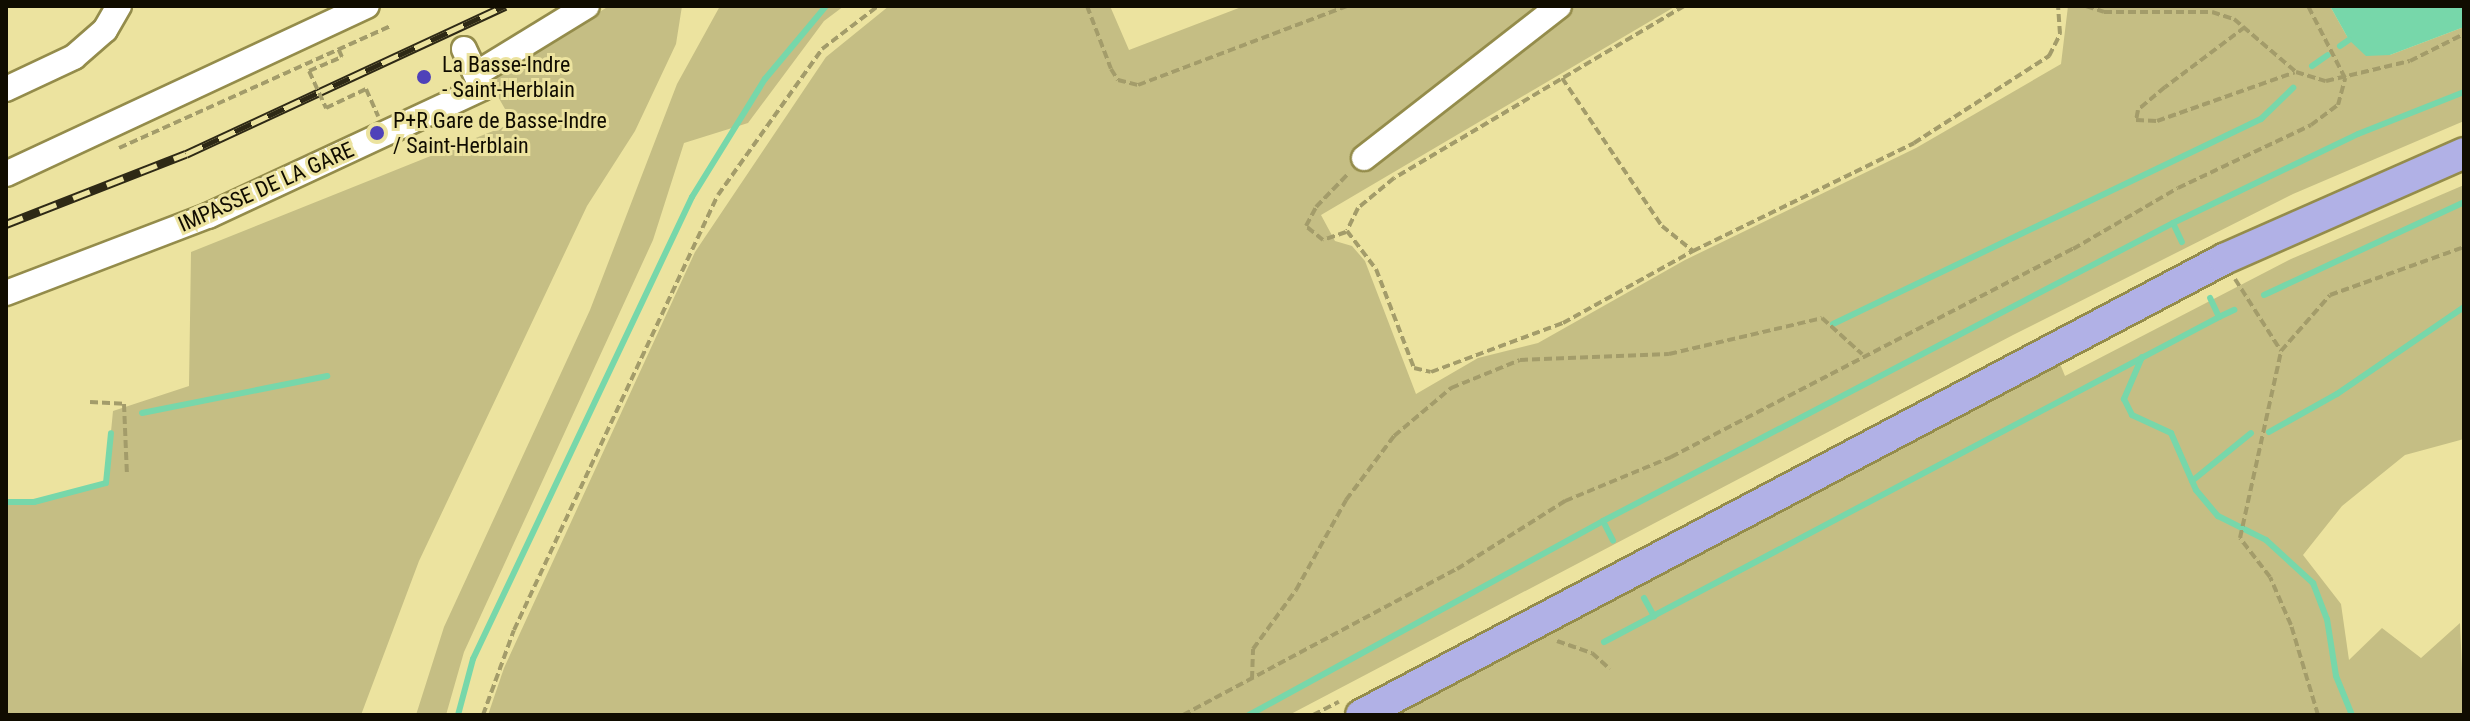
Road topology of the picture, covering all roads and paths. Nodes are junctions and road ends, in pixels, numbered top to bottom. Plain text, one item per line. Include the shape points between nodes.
1 (119, 6) edge
2 (367, 6) edge
3 (587, 6) edge
4 (878, 6) edge
5 (1087, 6) edge
6 (1347, 6) edge
7 (1559, 6) edge
8 (1684, 6) edge
9 (2058, 6) edge
10 (2086, 6) edge
11 (2308, 6) edge
12 (391, 26) dead end
13 (2245, 27) junction
14 (2464, 34) edge
15 (464, 49) dead end
16 (337, 59) dead end
17 (2296, 72) junction
18 (476, 74) junction
19 (1562, 78) junction
20 (2345, 78) junction
21 (6, 89) edge
22 (386, 132) junction
23 (110, 152) dead end
24 (2464, 153) edge
25 (1364, 158) joint
26 (6, 174) edge
27 (1347, 231) junction
28 (2464, 247) edge
29 (1693, 251) junction
30 (2224, 259) junction
31 (6, 293) edge
32 (2281, 351) junction
33 (1862, 354) junction
34 (90, 402) dead end
35 (127, 475) dead end
36 (1522, 628) junction
37 (1610, 669) dead end
38 (1252, 679) junction
39 (483, 715) edge
40 (1183, 715) edge
41 (1361, 715) edge
42 (2318, 715) edge

1 - 21 street via 105,30 74,57
2 - 26 street
3 - 18 street
4 - 39 path via 822,49 718,195 514,630
5 - 6 path via 1118,80 1138,85
7 - 25 street
8 - 19 path
9 - 29 path via 2060,34 2049,56 2030,72 1914,143
10 - 13 path via 2104,12 2212,12
11 - 20 path
12 - 23 path
13 - 17 path
13 - 17 path via 2138,110 2136,120 2157,121
14 - 20 path via 2410,61
15 - 18 street
16 - 22 path, bridge via 309,71 326,108 366,89
17 - 20 path via 2326,81
18 - 22 street, IMPASSE DE LA GARE via 482,88
19 - 27 path via 1394,178 1358,208
19 - 29 path via 1662,226
20 - 33 path via 2338,105 2311,125 2178,188 2073,249
22 - 31 street, IMPASSE DE LA GARE via 208,216
24 - 30 main road
25 - 27 path via 1316,207 1306,226 1323,240
27 - 29 path via 1376,269 1414,368 1431,372 1563,323
28 - 32 path via 2330,295
30 - 32 path
30 - 36 main road
32 - 42 path via 2240,538 2270,577 2286,613
33 - 38 path via 1671,457 1565,501 1457,569
33 - 38 path via 1822,318 1669,354 1520,360 1451,388 1394,436 1346,500 1296,590 1253,649
34 - 35 path via 124,404
36 - 37 path via 1592,653
36 - 41 main road
38 - 40 path

